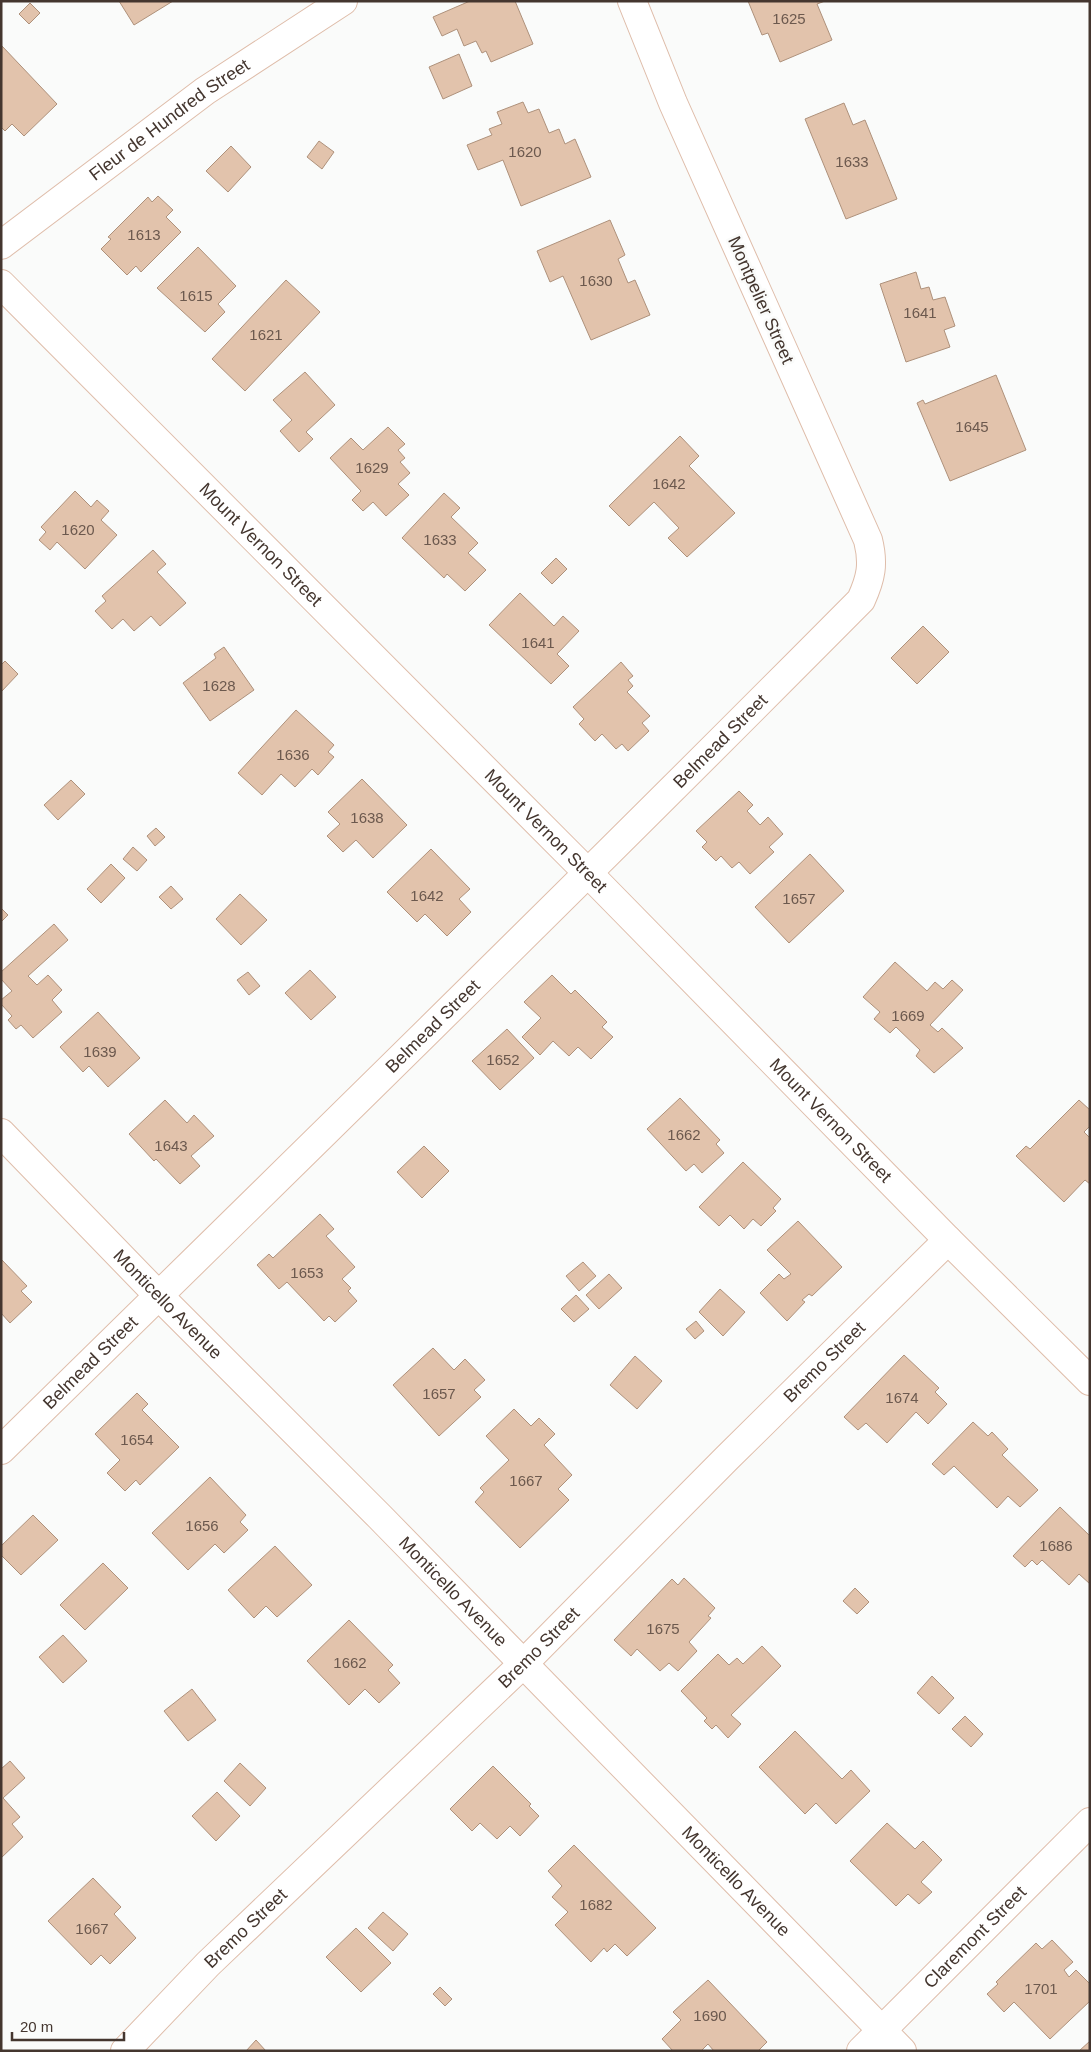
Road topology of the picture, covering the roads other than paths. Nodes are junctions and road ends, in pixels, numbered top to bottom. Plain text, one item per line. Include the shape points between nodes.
1 (343, 1) edge
2 (632, 1) edge
3 (1, 245) edge
4 (1, 284) edge
5 (861, 600) joint
6 (587, 872) junction
7 (1, 1133) edge
8 (948, 1240) junction
9 (159, 1296) junction
10 (1090, 1381) edge
11 (1, 1450) edge
12 (524, 1663) junction
13 (1090, 1822) edge
14 (882, 2030) junction
15 (125, 2051) edge
16 (860, 2051) edge
17 (902, 2051) edge

1 - 3 street, Fleur de Hundred Street via 205,91
2 - 5 street, Montpelier Street via 673,103 868,540 872,554 871,578
4 - 6 street, Mount Vernon Street
5 - 6 street, Belmead Street
6 - 8 street, Mount Vernon Street
6 - 9 street, Belmead Street
7 - 9 street, Monticello Avenue
8 - 10 street, Mount Vernon Street
8 - 12 street, Bremo Street
9 - 11 street, Belmead Street
9 - 12 street, Monticello Avenue
12 - 14 street, Monticello Avenue
12 - 15 street, Bremo Street via 208,1964
13 - 14 street, Claremont Street
14 - 16 street, Claremont Street
14 - 17 street, Monticello Avenue

